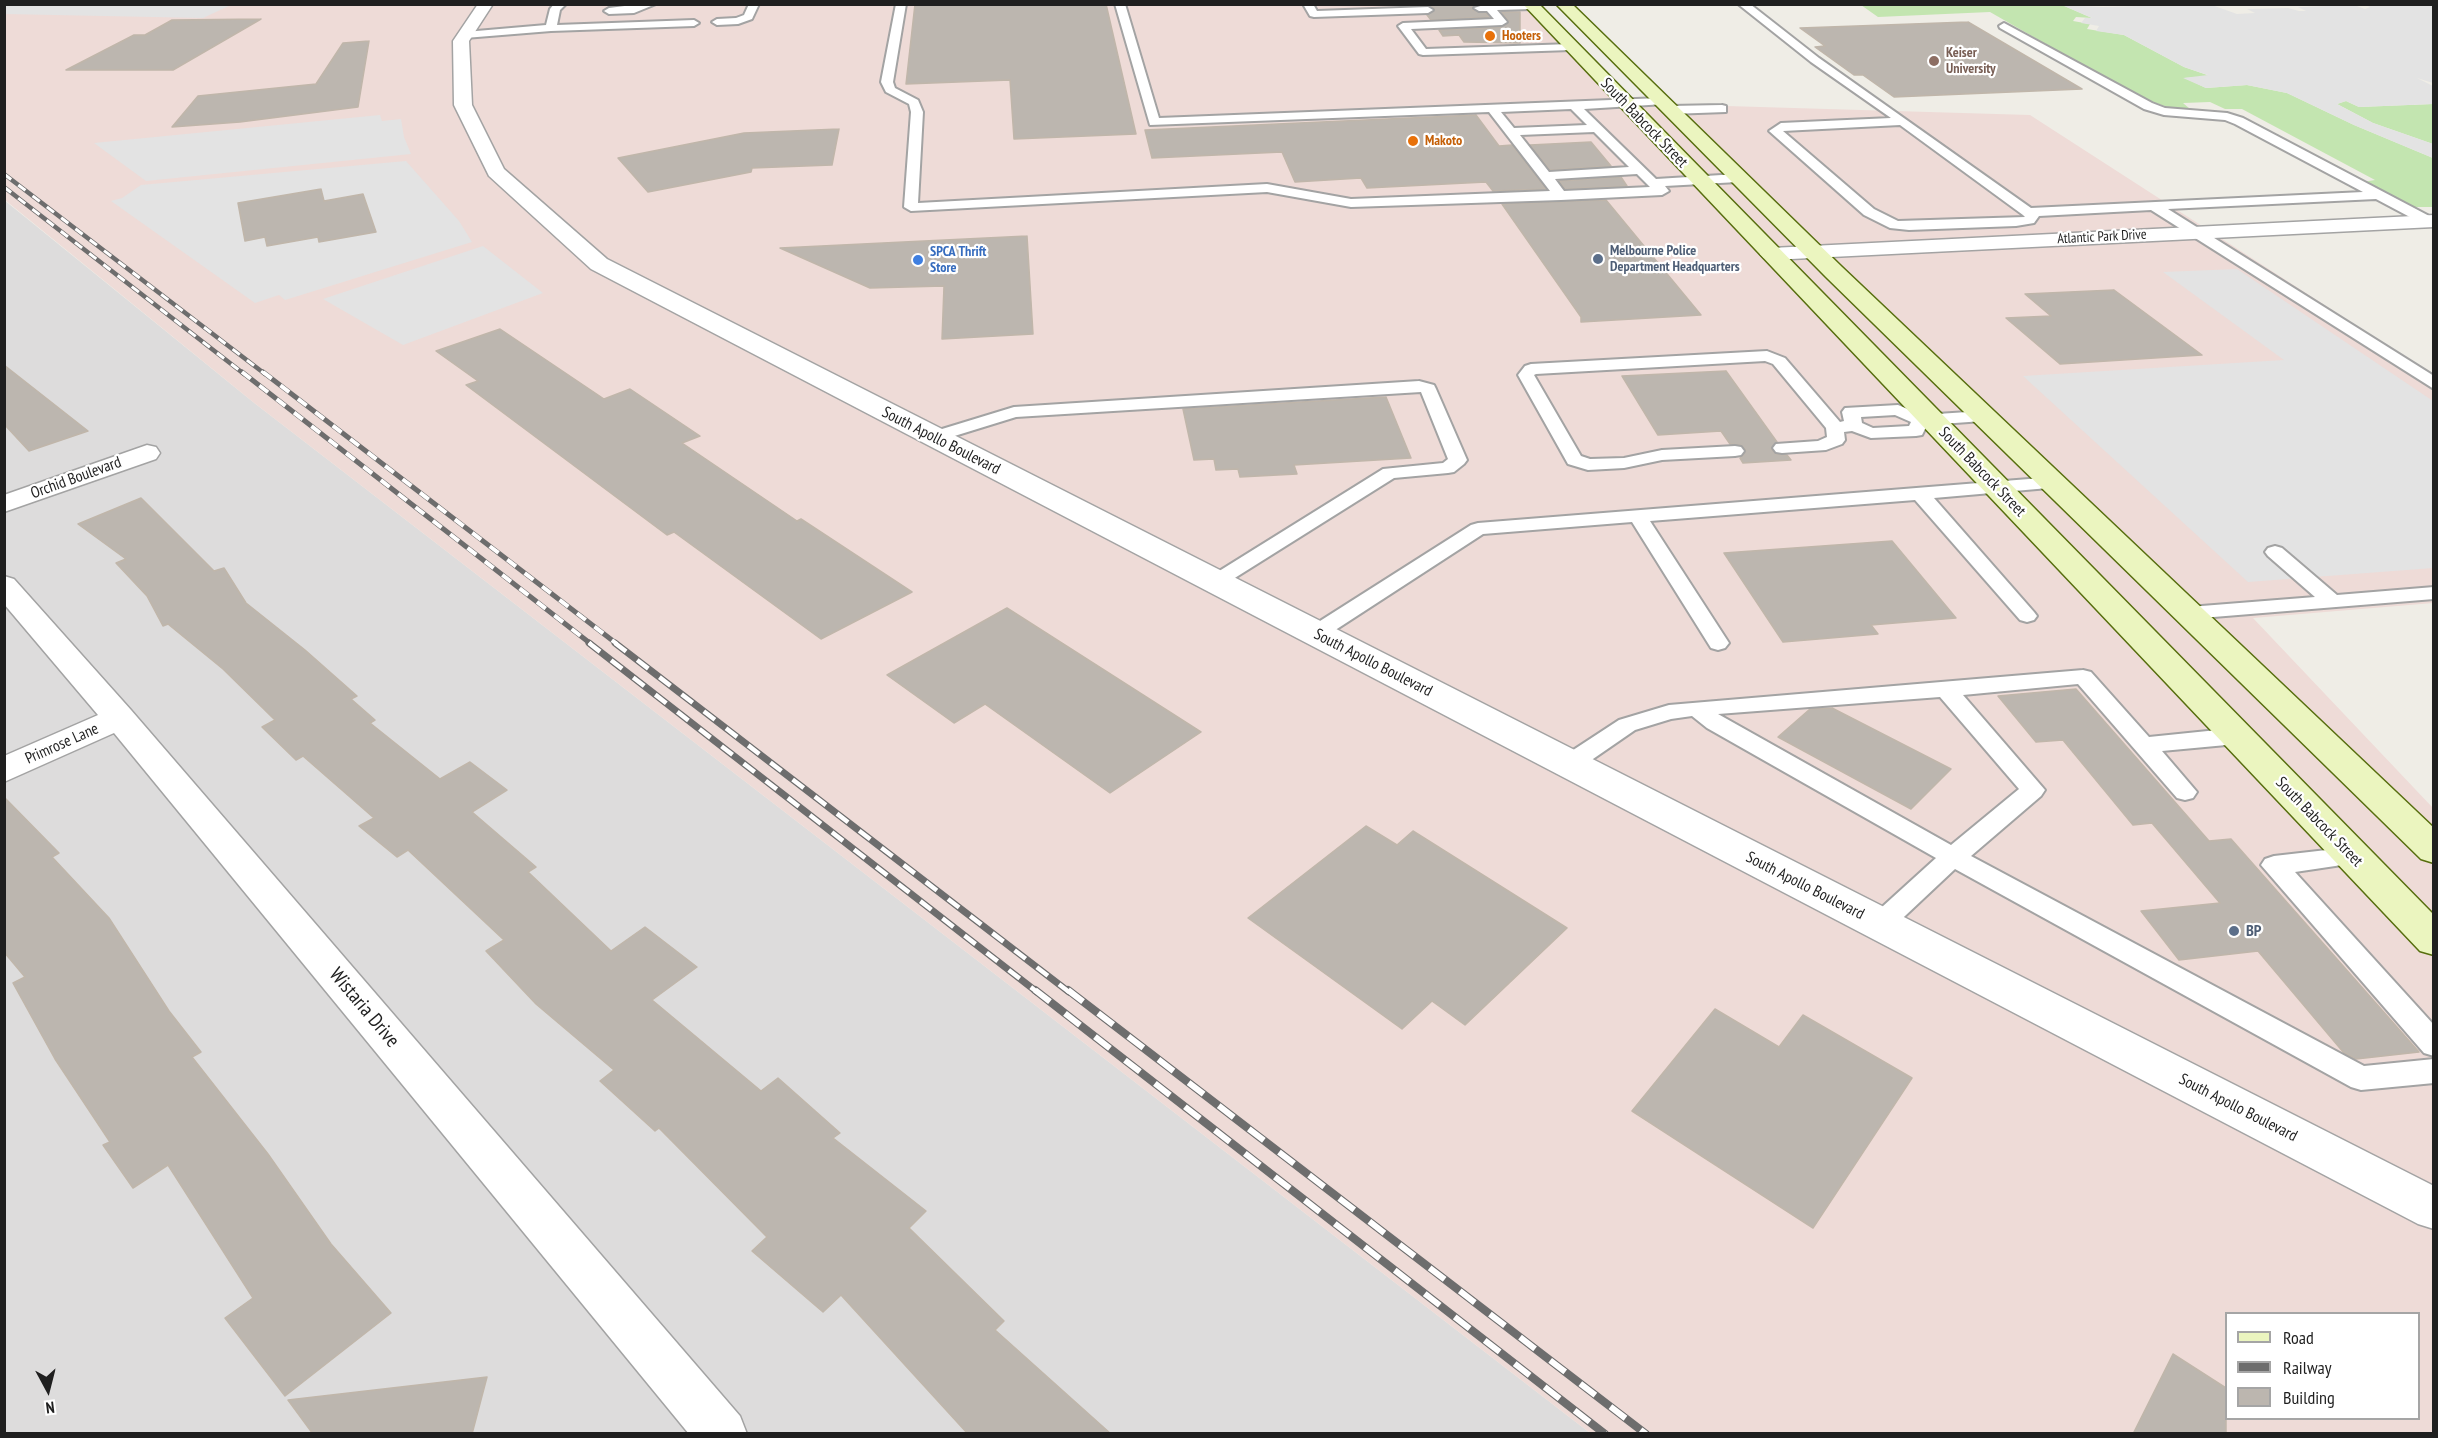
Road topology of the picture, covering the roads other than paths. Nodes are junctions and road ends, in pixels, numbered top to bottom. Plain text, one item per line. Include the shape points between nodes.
1 (486, 4) edge
2 (651, 4) edge
3 (754, 4) edge
4 (901, 4) edge
5 (1120, 4) edge
6 (1563, 4) edge
7 (1743, 4) edge
8 (1531, 5) edge
9 (1490, 7) junction
10 (1464, 8) dead end
11 (1311, 9) edge
12 (1441, 9) dead end
13 (560, 10) edge
14 (600, 11) dead end
15 (717, 22) dead end
16 (694, 23) dead end
17 (1320, 24) dead end
18 (2004, 26) dead end
19 (551, 28) junction
20 (465, 34) junction
21 (1571, 47) junction
22 (1625, 103) junction
23 (1574, 105) junction
24 (1666, 106) junction
25 (1492, 108) junction
26 (1722, 109) dead end
27 (1903, 121) junction
28 (1598, 128) junction
29 (1510, 132) junction
30 (1640, 170) junction
31 (1544, 176) junction
32 (1738, 178) junction
33 (1700, 180) junction
34 (1653, 183) junction
35 (2379, 195) junction
36 (1561, 196) junction
37 (2154, 206) junction
38 (2028, 212) junction
39 (2432, 226) edge
40 (2194, 232) junction
41 (2220, 249) junction
42 (1771, 254) junction
43 (1835, 265) junction
44 (1924, 267) dead end
45 (1791, 275) junction
46 (2433, 384) edge
47 (1983, 416) junction
48 (1925, 420) junction
49 (1835, 427) junction
50 (935, 437) junction
51 (1782, 448) dead end
52 (1735, 451) dead end
53 (147, 453) dead end
54 (2054, 483) junction
55 (1996, 487) junction
56 (1919, 493) junction
57 (4, 504) edge
58 (1637, 516) junction
59 (2275, 552) dead end
60 (1215, 582) junction
61 (4, 585) edge
62 (2433, 593) edge
63 (2333, 602) junction
64 (2189, 613) junction
65 (2027, 616) dead end
66 (1316, 633) junction
67 (1718, 643) dead end
68 (1946, 690) junction
69 (1696, 708) junction
70 (119, 718) junction
71 (2237, 736) junction
72 (2142, 745) junction
73 (1569, 764) junction
74 (4, 770) edge
75 (2185, 792) dead end
76 (2433, 850) edge
77 (2352, 856) junction
78 (1953, 857) junction
79 (1880, 924) junction
80 (2433, 940) edge
81 (2433, 1045) edge
82 (2433, 1071) edge
83 (2433, 1209) edge
84 (722, 1434) edge

1 - 20 street, South Apollo Boulevard
2 - 14 lane via 634,10
3 - 15 lane via 748,17
4 - 36 lane via 887,82 890,90 914,102 917,112 911,207 1268,188 1351,203
5 - 25 lane via 1154,122
6 - 24 main road, South Babcock Street
7 - 27 lane
8 - 9 lane
8 - 21 main road, South Babcock Street
9 - 10 lane
9 - 21 lane via 1502,22 1403,26 1423,51
11 - 12 lane
11 - 17 lane
13 - 19 lane
16 - 19 lane
18 - 35 lane via 2148,106 2228,117
19 - 20 lane
20 - 50 street, South Apollo Boulevard via 461,41 463,105 496,172 599,264
21 - 22 main road, South Babcock Street
22 - 23 lane
22 - 24 lane
22 - 33 main road, South Babcock Street
23 - 25 lane
23 - 28 lane
24 - 26 lane
24 - 32 main road, South Babcock Street
25 - 29 lane
27 - 38 lane
27 - 38 lane via 1781,127 1775,131 1869,212 1895,225 2016,222 2033,217
28 - 29 lane
28 - 30 lane
29 - 31 lane
30 - 31 lane
30 - 34 lane
31 - 36 lane
32 - 33 lane
32 - 43 main road, South Babcock Street
33 - 34 lane
33 - 42 main road, South Babcock Street
34 - 36 lane via 1662,191
35 - 37 lane
35 - 39 lane
37 - 38 lane
37 - 40 lane
39 - 40 street, Atlantic Park Drive
39 - 41 street, Atlantic Park Drive
40 - 41 lane
40 - 43 street, Atlantic Park Drive
41 - 44 street, Atlantic Park Drive
41 - 46 lane
42 - 43 street, Atlantic Park Drive
42 - 45 main road, South Babcock Street
43 - 45 street, Atlantic Park Drive
43 - 47 main road, South Babcock Street
45 - 48 main road, South Babcock Street
47 - 48 lane
47 - 54 main road, South Babcock Street
48 - 49 lane via 1916,431 1871,433 1854,426
48 - 55 main road, South Babcock Street
49 - 51 lane via 1836,440 1820,446
49 - 52 lane via 1779,361 1767,356 1532,369 1526,375 1574,460 1588,465
50 - 60 street, South Apollo Boulevard
50 - 60 lane via 1014,412 1419,386 1428,389 1458,460 1448,468 1389,473
53 - 57 street, Orchid Boulevard
54 - 55 lane
54 - 64 main road, South Babcock Street
55 - 56 lane
55 - 71 main road, South Babcock Street
56 - 58 lane
56 - 65 lane
58 - 66 lane via 1478,529
58 - 67 lane
59 - 63 lane
60 - 66 street, South Apollo Boulevard
61 - 70 street, Wistaria Drive
62 - 63 lane
63 - 64 lane
64 - 76 main road, South Babcock Street
66 - 73 street, South Apollo Boulevard
68 - 69 lane
68 - 72 lane via 2083,678
68 - 78 lane via 2033,790
69 - 73 lane via 1627,724
69 - 78 lane via 1715,723
70 - 74 street, Primrose Lane
70 - 84 street, Wistaria Drive
71 - 72 lane
71 - 77 main road, South Babcock Street
72 - 75 lane
73 - 79 street, South Apollo Boulevard
77 - 80 main road, South Babcock Street
77 - 81 lane via 2274,864
78 - 79 lane
78 - 82 lane via 2361,1078
79 - 83 street, South Apollo Boulevard

